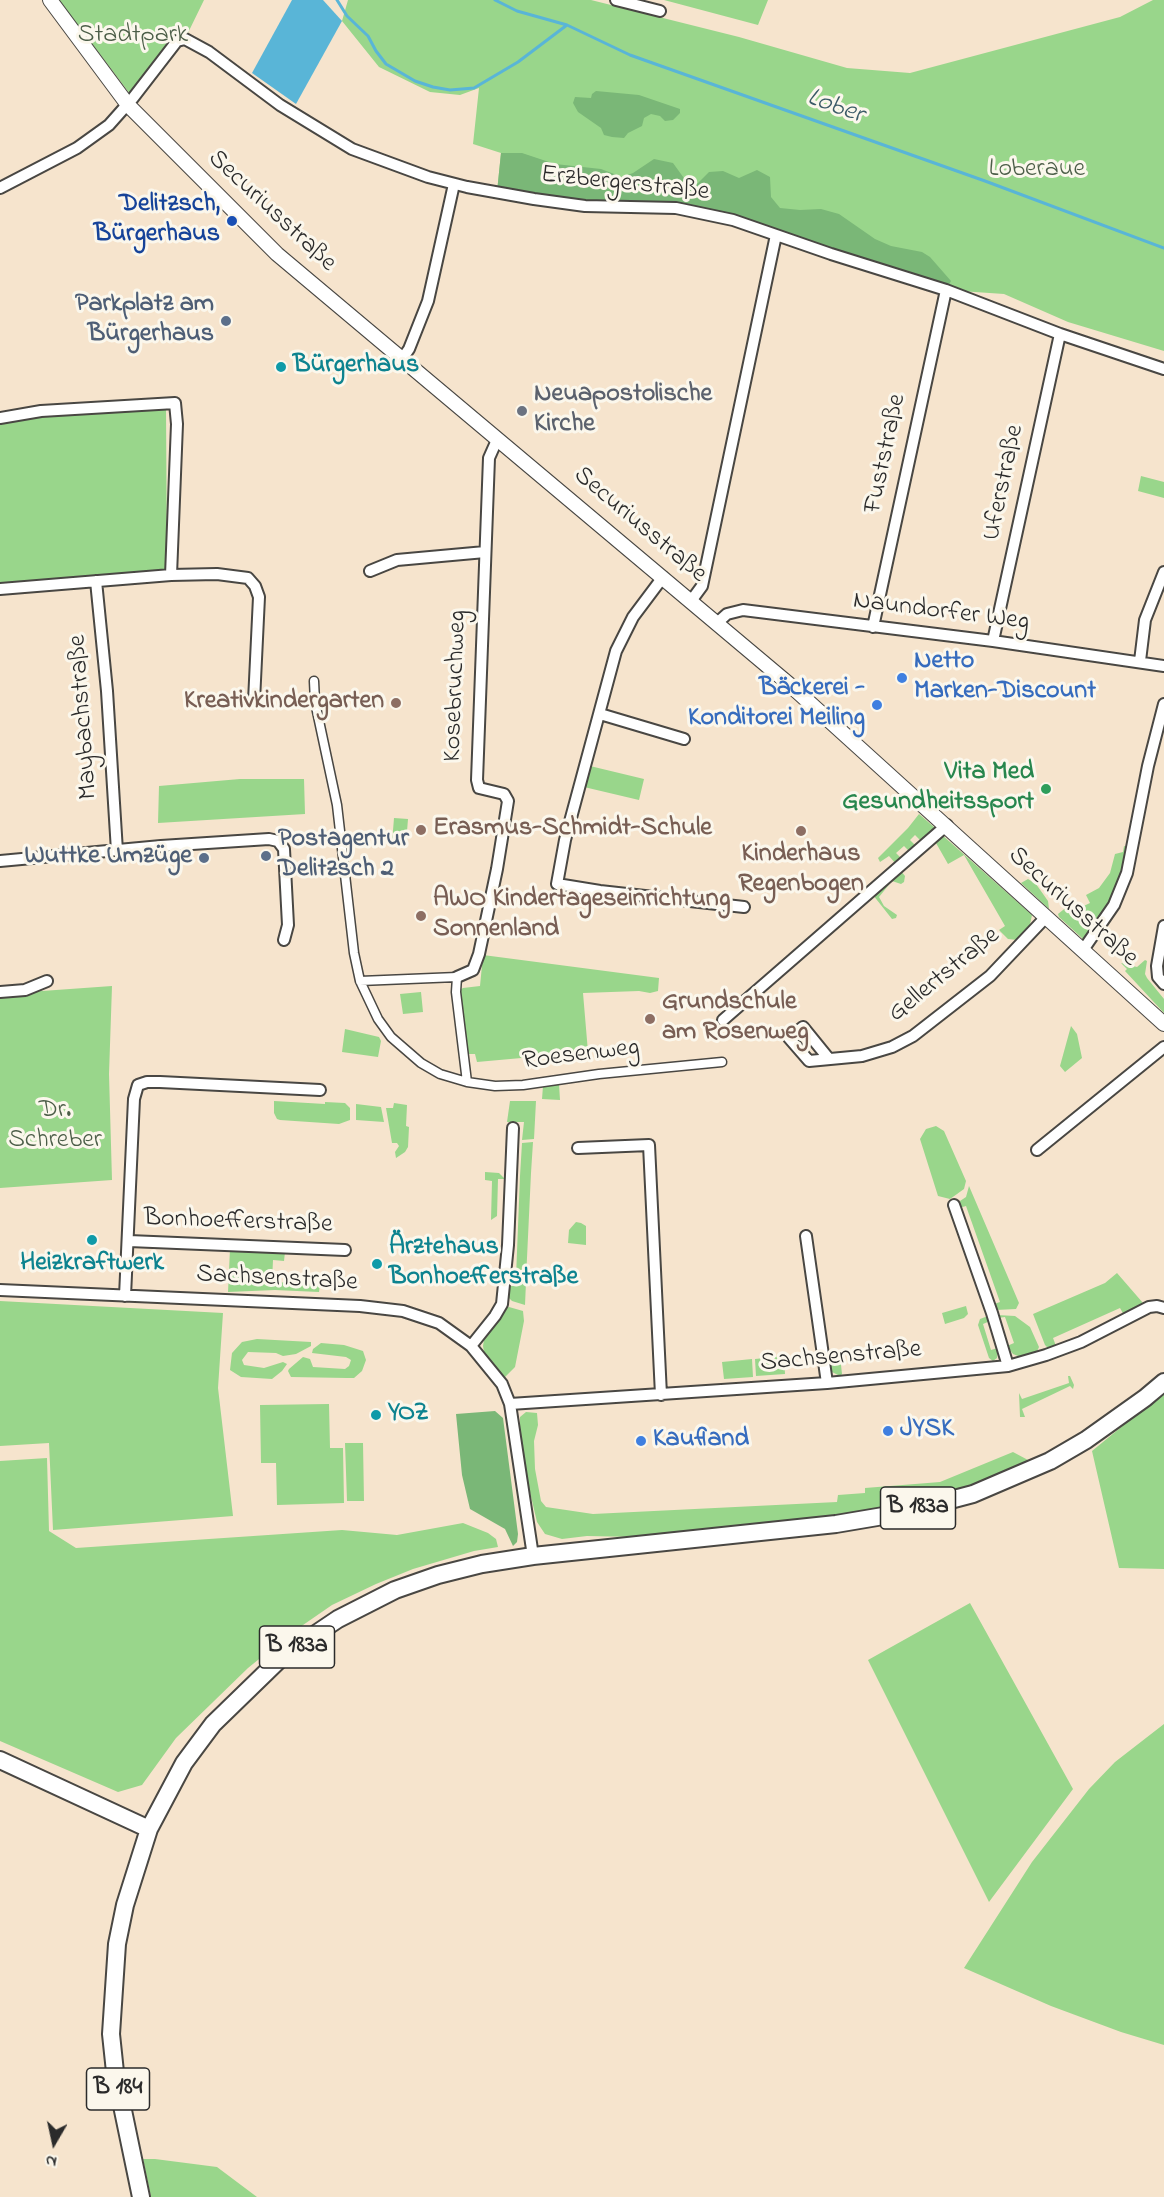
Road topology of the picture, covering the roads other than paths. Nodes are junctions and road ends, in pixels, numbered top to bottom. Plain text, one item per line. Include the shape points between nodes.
1 (50, 0) edge
2 (616, 0) edge
3 (660, 11) dead end
4 (128, 105) junction
5 (454, 184) junction
6 (0, 188) edge
7 (776, 235) junction
8 (946, 290) junction
9 (1059, 334) junction
10 (402, 359) junction
11 (1164, 369) edge
12 (0, 417) edge
13 (497, 440) junction
14 (485, 552) junction
15 (370, 571) dead end
16 (1164, 572) edge
17 (171, 575) junction
18 (663, 577) junction
19 (96, 581) junction
20 (0, 589) edge
21 (691, 601) junction
22 (717, 623) junction
23 (873, 627) junction
24 (993, 641) junction
25 (1140, 662) junction
26 (1164, 666) edge
27 (314, 681) dead end
28 (254, 701) dead end
29 (1164, 704) edge
30 (600, 714) junction
31 (684, 739) dead end
32 (947, 825) junction
33 (117, 850) junction
34 (0, 861) edge
35 (744, 907) dead end
36 (1046, 917) junction
37 (1164, 926) edge
38 (284, 940) dead end
39 (1162, 944) edge
40 (1083, 950) junction
41 (457, 977) junction
42 (47, 981) dead end
43 (360, 981) junction
44 (1164, 984) edge
45 (0, 992) edge
46 (723, 1020) dead end
47 (1164, 1024) edge
48 (1164, 1047) edge
49 (829, 1059) dead end
50 (722, 1062) dead end
51 (467, 1082) junction
52 (320, 1090) dead end
53 (513, 1128) dead end
54 (578, 1148) dead end
55 (1037, 1150) dead end
56 (954, 1205) dead end
57 (806, 1236) dead end
58 (129, 1241) junction
59 (345, 1250) dead end
60 (0, 1290) edge
61 (125, 1296) junction
62 (1164, 1308) edge
63 (471, 1346) junction
64 (1008, 1365) junction
65 (1164, 1382) edge
66 (827, 1383) junction
67 (661, 1395) junction
68 (510, 1404) junction
69 (533, 1556) junction
70 (0, 1760) edge
71 (149, 1829) junction
72 (141, 2197) edge

1 - 4 street, Securiusstraße
2 - 3 street
4 - 5 street, Erzbergerstraße via 177,41 185,39 352,150
4 - 6 street, Erzbergerstraße via 109,125 77,148
4 - 10 street, Securiusstraße via 277,254
5 - 7 street, Erzbergerstraße via 585,206 676,208 733,220
5 - 10 street via 428,300
7 - 8 street, Erzbergerstraße
7 - 21 street via 702,586
8 - 9 street, Erzbergerstraße
8 - 23 street, Fuststraße
9 - 11 street, Erzbergerstraße
9 - 24 street, Uferstraße
10 - 13 street, Securiusstraße
12 - 17 street via 49,410 175,403
13 - 14 street, Kosebruchweg via 489,458
13 - 18 street, Securiusstraße
14 - 15 street via 397,560
14 - 41 street, Kosebruchweg via 477,780 479,788 504,794 508,801 479,954 473,970
16 - 25 street via 1145,620
17 - 19 street
17 - 28 street via 236,575 248,578 255,586 259,597
18 - 21 street, Securiusstraße
18 - 30 street via 633,617 616,651
19 - 20 street
19 - 33 street, Maybachstraße
21 - 22 street, Securiusstraße
22 - 23 street, Naundorfer Weg via 726,614 743,610
22 - 32 street, Securiusstraße
23 - 24 street, Naundorfer Weg
24 - 25 street, Naundorfer Weg
25 - 26 street, Naundorfer Weg
27 - 43 street, Roesenweg via 337,805
29 - 40 street via 1127,873 1114,905
30 - 31 street
30 - 35 street via 565,840 557,884
32 - 36 street, Securiusstraße
32 - 46 street
33 - 34 street
33 - 38 street via 278,841 284,849 288,925
36 - 40 street, Securiusstraße
36 - 49 street, Gellertstraße via 990,976 913,1036 862,1056
37 - 39 street
39 - 44 street via 1157,966
40 - 47 street, Securiusstraße
41 - 43 street
41 - 51 street
42 - 45 street via 25,990
43 - 51 street, Roesenweg via 391,1037 421,1063
48 - 55 street
50 - 51 street, Roesenweg via 523,1085
52 - 58 street via 160,1082 138,1085 134,1099
53 - 63 street via 502,1304
54 - 67 street via 650,1145
56 - 64 street
57 - 66 street
58 - 59 street, Bonhoefferstraße
58 - 61 street
60 - 61 street, Sachsenstraße
61 - 63 street, Sachsenstraße via 402,1311 439,1323
62 - 64 street, Sachsenstraße via 1149,1307 1081,1342
63 - 68 street, Sachsenstraße via 502,1384
64 - 66 street, Sachsenstraße
65 - 69 main road, B 183a via 1050,1461 974,1494 901,1513 836,1524
66 - 67 street, Sachsenstraße
67 - 68 street, Sachsenstraße
68 - 69 street, Sachsenstraße
69 - 71 main road, B 183a via 482,1564 395,1590 315,1634 276,1663 213,1724 184,1763
70 - 71 main road
71 - 72 main road, B 184 via 132,1876 117,1944 111,2034

